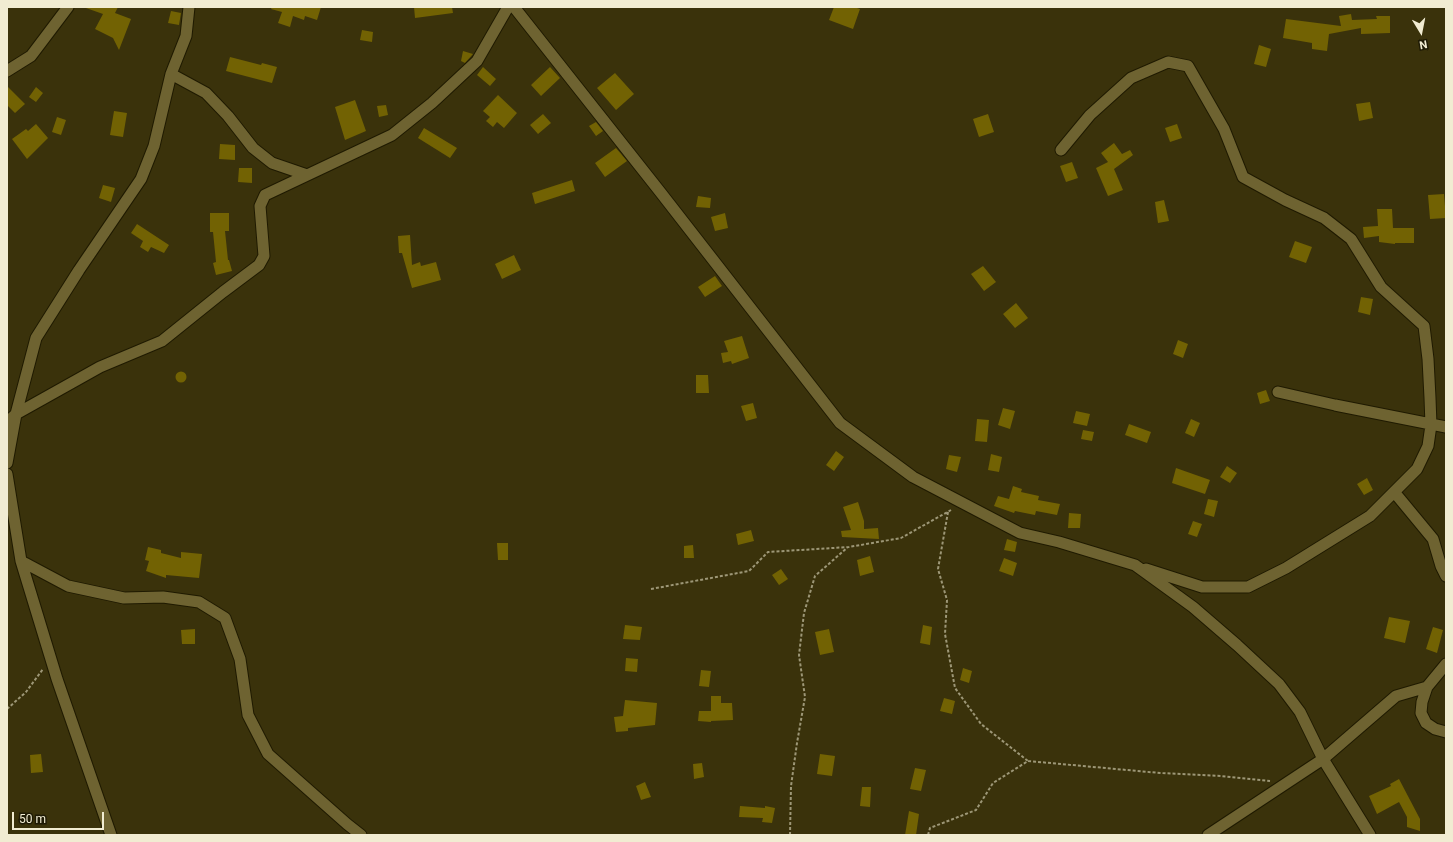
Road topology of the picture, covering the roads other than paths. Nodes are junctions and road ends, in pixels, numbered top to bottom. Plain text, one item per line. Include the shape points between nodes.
1 (68, 7) edge
2 (189, 7) edge
3 (508, 7) edge
4 (514, 7) edge
5 (7, 71) edge
6 (171, 74) junction
7 (1061, 150) dead end
8 (307, 175) junction
9 (1278, 392) dead end
10 (16, 414) junction
11 (7, 422) edge
12 (1431, 425) junction
13 (1446, 427) edge
14 (7, 463) edge
15 (7, 474) edge
16 (1395, 493) junction
17 (20, 560) junction
18 (1135, 565) junction
19 (1446, 576) edge
20 (1446, 664) edge
21 (1427, 687) junction
22 (1446, 732) edge
23 (1323, 760) junction
24 (111, 835) edge
25 (361, 835) edge
26 (1208, 835) edge
27 (1370, 835) edge

1 - 5 street via 31,56
2 - 6 street via 186,36
3 - 8 street via 477,60 432,103 392,135
4 - 18 street via 840,422 913,477 1020,533
6 - 8 street via 206,93 253,148 272,163
6 - 10 street via 154,146 141,179 36,338
7 - 12 street via 1090,115 1131,78 1168,62 1188,66 1224,129 1243,177 1324,218 1351,239 1381,287 1424,326
8 - 10 street via 265,195 260,206 264,256 259,265 162,341 100,367
9 - 12 street
10 - 11 street
10 - 14 street
12 - 13 street
12 - 16 street via 1428,446 1418,469
15 - 17 street
16 - 18 street via 1370,516 1286,568 1248,587 1202,587
16 - 19 street via 1433,539
17 - 24 street
17 - 25 street via 68,586 124,598 163,597 199,602 225,618 240,659 248,715 268,754
18 - 23 street via 1193,607 1279,684 1300,712
20 - 21 street
21 - 22 street via 1421,713 1426,723
21 - 23 street via 1396,696
23 - 26 street
23 - 27 street

